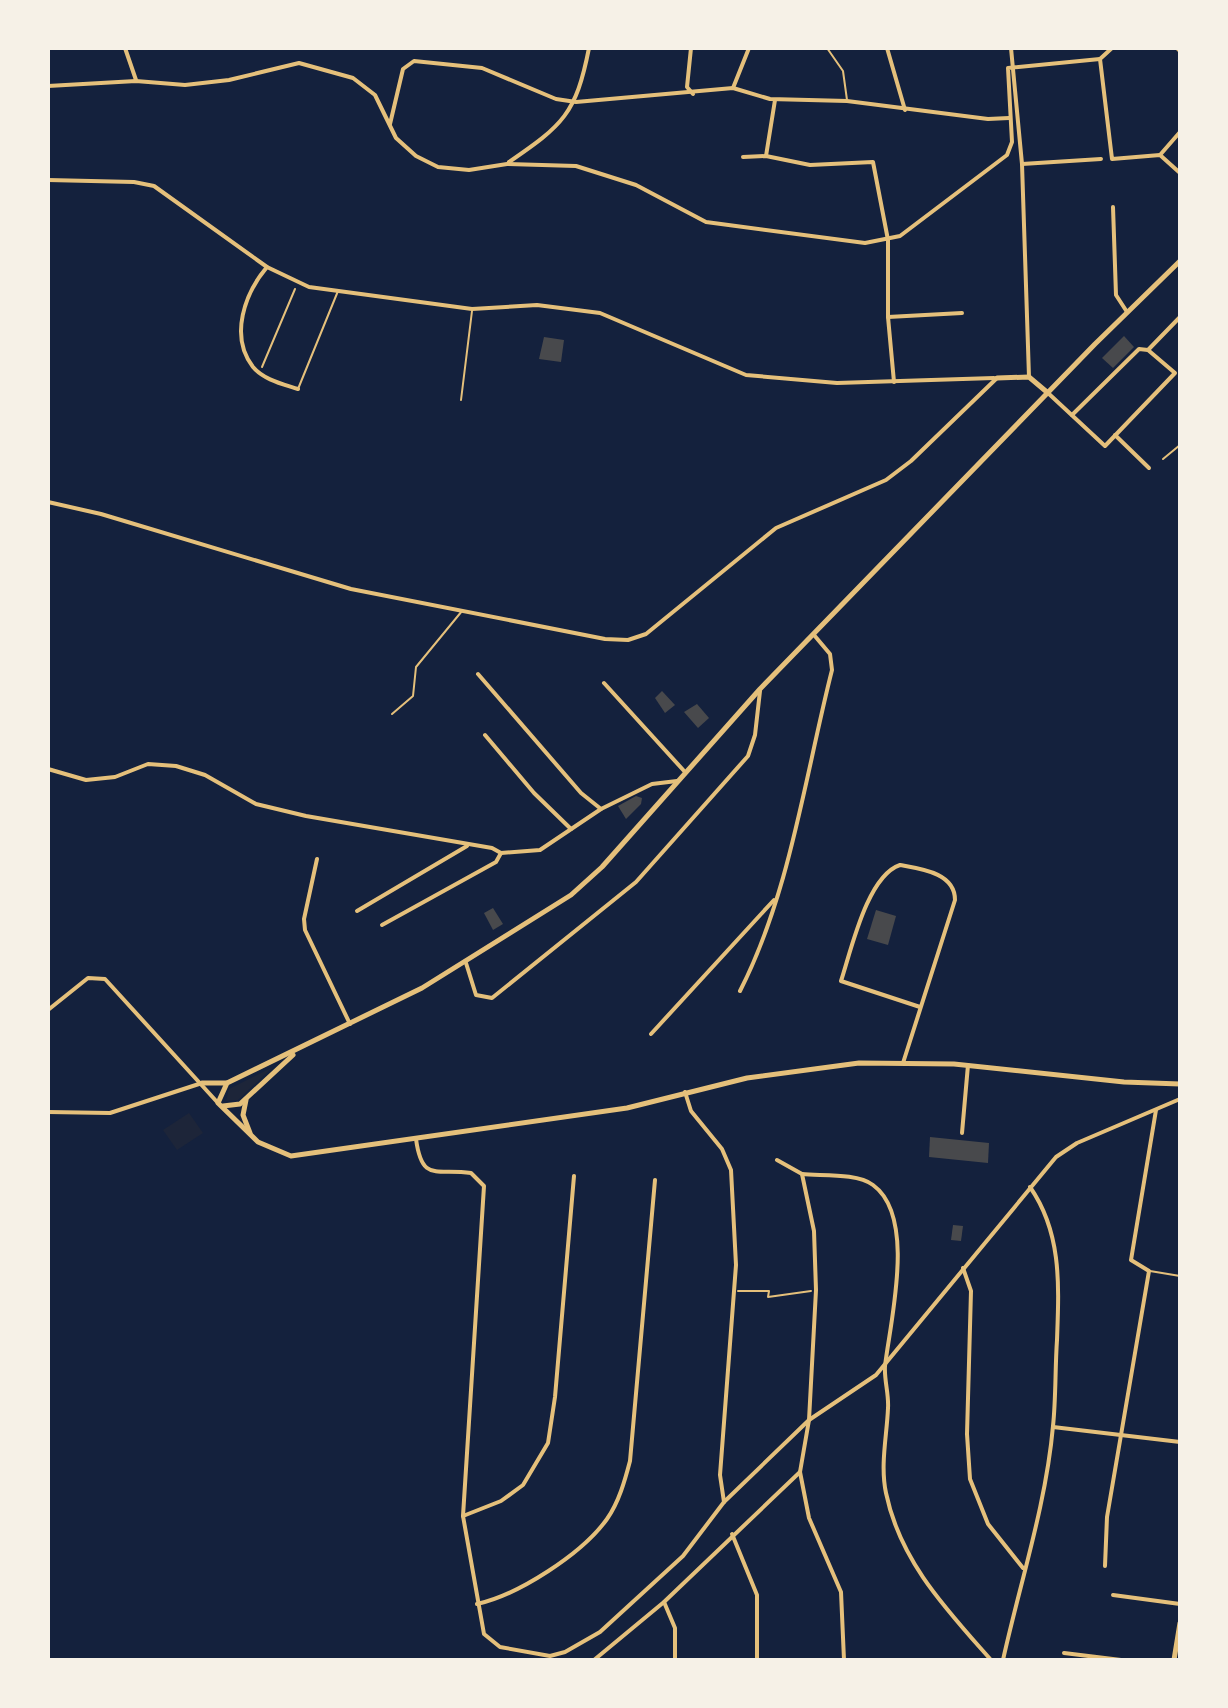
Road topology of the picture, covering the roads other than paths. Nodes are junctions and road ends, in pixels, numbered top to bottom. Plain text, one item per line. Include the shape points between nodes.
1 (125, 48) edge
2 (589, 48) edge
3 (691, 48) edge
4 (749, 48) edge
5 (827, 48) edge
6 (887, 48) edge
7 (1011, 48) edge
8 (1112, 48) edge
9 (1100, 59) junction
10 (1013, 66) junction
11 (136, 81) junction
12 (48, 86) edge
13 (733, 88) junction
14 (693, 94) junction
15 (775, 100) junction
16 (847, 101) junction
17 (576, 102) junction
18 (905, 110) junction
19 (1009, 118) junction
20 (390, 124) junction
21 (1180, 132) edge
22 (1160, 155) junction
23 (766, 156) junction
24 (743, 157) dead end
25 (1101, 159) dead end
26 (507, 164) junction
27 (1022, 164) junction
28 (1180, 173) edge
29 (48, 180) edge
30 (1113, 207) dead end
31 (888, 240) junction
32 (1180, 261) edge
33 (267, 267) junction
34 (338, 290) junction
35 (472, 309) junction
36 (962, 313) dead end
37 (1129, 313) junction
38 (888, 317) junction
39 (1180, 317) edge
40 (1148, 350) junction
41 (1029, 377) junction
42 (997, 378) junction
43 (894, 382) junction
44 (298, 389) joint
45 (1048, 393) junction
46 (461, 400) dead end
47 (1072, 415) junction
48 (1115, 435) junction
49 (1149, 468) dead end
50 (48, 502) edge
51 (462, 610) junction
52 (814, 635) junction
53 (478, 674) dead end
54 (604, 683) dead end
55 (760, 689) junction
56 (392, 714) dead end
57 (485, 735) dead end
58 (48, 769) edge
59 (685, 772) junction
60 (677, 781) junction
61 (601, 809) junction
62 (571, 829) junction
63 (469, 845) junction
64 (501, 853) junction
65 (317, 859) dead end
66 (775, 899) junction
67 (357, 911) dead end
68 (382, 925) dead end
69 (466, 963) junction
70 (740, 991) dead end
71 (920, 1007) junction
72 (48, 1010) edge
73 (350, 1024) junction
74 (651, 1034) dead end
75 (300, 1049) junction
76 (903, 1063) junction
77 (968, 1065) junction
78 (202, 1083) junction
79 (227, 1083) junction
80 (1180, 1084) edge
81 (685, 1092) junction
82 (247, 1098) junction
83 (1180, 1099) edge
84 (219, 1104) junction
85 (1156, 1110) junction
86 (48, 1112) edge
87 (962, 1133) dead end
88 (252, 1137) junction
89 (416, 1139) junction
90 (777, 1160) dead end
91 (802, 1174) junction
92 (574, 1176) dead end
93 (655, 1180) dead end
94 (1030, 1187) junction
95 (963, 1268) junction
96 (1149, 1271) junction
97 (1180, 1276) edge
98 (886, 1362) junction
99 (809, 1420) junction
100 (1053, 1427) junction
101 (1122, 1434) junction
102 (1180, 1442) edge
103 (800, 1472) junction
104 (724, 1502) junction
105 (463, 1516) junction
106 (732, 1534) junction
107 (1105, 1566) dead end
108 (1023, 1568) junction
109 (1113, 1595) dead end
110 (664, 1602) junction
111 (477, 1604) junction
112 (1180, 1604) edge
113 (1180, 1623) edge
114 (1064, 1653) dead end
115 (1086, 1658) edge
116 (594, 1660) edge
117 (675, 1660) edge
118 (757, 1660) edge
119 (844, 1660) edge
120 (991, 1660) edge
121 (1003, 1660) edge
122 (1121, 1660) edge
123 (1174, 1660) edge

1 - 11 street
2 - 17 street
3 - 14 street via 687,87
4 - 13 street
5 - 16 lane via 843,71
6 - 18 street
7 - 10 street
8 - 9 street
9 - 10 street
9 - 22 street via 1112,159
10 - 19 street via 1006,74
10 - 27 street
11 - 12 street
11 - 20 street via 185,85 299,63 353,78 375,95
13 - 14 street
13 - 15 street
14 - 17 street
15 - 16 street
15 - 23 street
16 - 18 street
17 - 20 street via 482,68 414,61 403,69
17 - 26 street via 564,121
18 - 19 street
19 - 31 street via 1012,142 1007,155
20 - 26 street via 396,138 416,156 438,167 469,170
21 - 22 street
22 - 28 street
23 - 24 street
23 - 31 street via 810,165 873,162
25 - 27 street
26 - 31 street via 576,166 636,185 706,222 865,243
27 - 41 street
29 - 33 street via 154,186
30 - 37 street via 1116,295
31 - 38 street
32 - 37 street
33 - 34 street via 297,284
33 - 44 street via 248,294 244,347 253,367
34 - 35 street
34 - 44 lane
35 - 43 street via 575,308 600,313 746,375
35 - 46 lane
36 - 38 street
37 - 45 street
38 - 43 street
39 - 40 street
40 - 47 street via 1139,349
40 - 48 street via 1175,373
41 - 42 street
41 - 45 street
42 - 43 street
42 - 51 street via 886,480 776,528 638,638 605,639
45 - 47 street
45 - 52 street
47 - 48 street via 1105,446
48 - 49 street
50 - 51 street via 351,589
51 - 56 lane via 416,667 411,699
52 - 55 street
52 - 66 street via 833,664
53 - 61 street via 581,793
54 - 59 street
55 - 59 street
55 - 69 street via 748,756 636,882 492,998 476,995
57 - 62 street
58 - 63 street via 86,780 115,777 148,764 176,766 205,775 256,804
59 - 60 street
60 - 61 street via 652,784
60 - 69 street via 571,895
61 - 62 street
62 - 64 street via 540,850
63 - 64 street
63 - 67 street
64 - 68 street via 496,862
65 - 73 street via 305,930
66 - 70 street
66 - 74 street
69 - 73 street
71 - 71 street via 955,890 946,878 900,865 886,874 869,899 841,981
71 - 76 street
72 - 78 street via 88,978 105,979
73 - 75 street
75 - 79 street
75 - 82 street
76 - 77 street
76 - 81 street via 819,1067
77 - 80 street
77 - 87 street
78 - 79 street
78 - 84 street
78 - 86 street via 110,1113
79 - 84 street
81 - 89 street via 627,1108
81 - 104 street via 691,1111 722,1149 731,1170 735,1291 720,1475
82 - 84 street via 235,1106
82 - 88 street via 243,1115
83 - 85 street
84 - 88 street
85 - 94 street via 1065,1150
85 - 96 street via 1131,1260
88 - 89 street via 291,1156
89 - 105 street via 425,1168 471,1173 484,1186
90 - 91 street
91 - 98 street via 862,1180 884,1197 898,1262
91 - 99 street via 814,1231 816,1290
92 - 105 street via 548,1443 523,1485 501,1501
93 - 111 street via 630,1461 616,1502 594,1534 555,1564 516,1591
94 - 95 street
94 - 100 street via 1045,1208 1056,1243
95 - 98 street
95 - 108 street via 971,1291 970,1479 988,1524
96 - 97 lane
96 - 101 street
98 - 99 street via 861,1388
98 - 120 street via 885,1491 893,1519 929,1590
99 - 103 street
99 - 104 street
100 - 101 street
100 - 108 street
101 - 102 street
101 - 107 street via 1107,1517
103 - 106 street
103 - 119 street via 809,1518 841,1592
104 - 111 street via 683,1556 600,1632 565,1652 550,1656 491,1643
105 - 111 street
106 - 110 street
106 - 118 street via 757,1595
108 - 121 street
109 - 112 street
110 - 116 street
110 - 117 street via 675,1628
113 - 123 street
114 - 115 street
115 - 122 street

